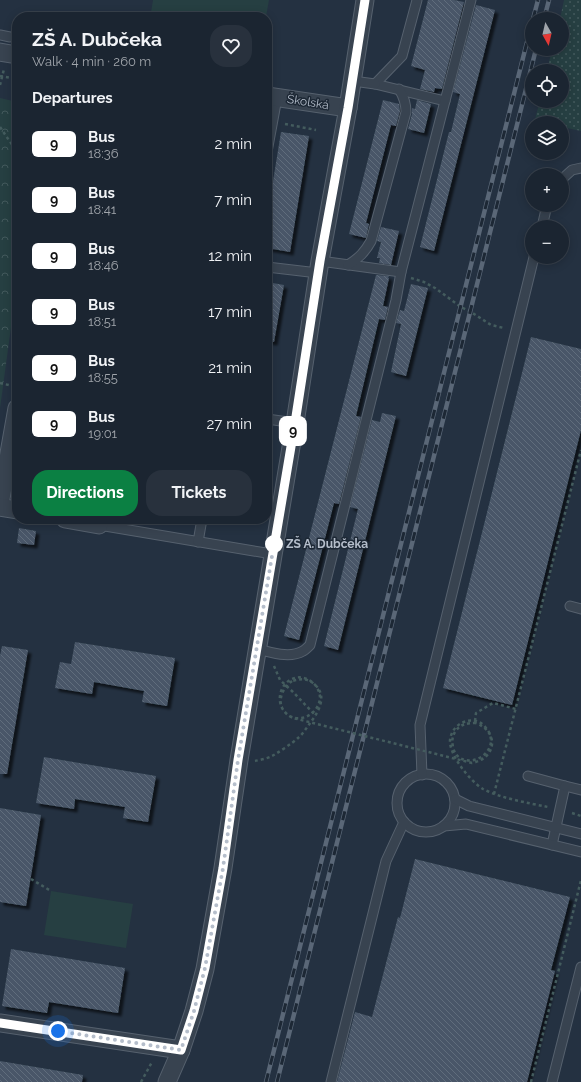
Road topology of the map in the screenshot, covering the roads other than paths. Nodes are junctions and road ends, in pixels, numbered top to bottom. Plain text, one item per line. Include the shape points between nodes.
1 (365, 0) edge
2 (417, 0) edge
3 (471, 0) edge
4 (0, 35) edge
5 (10, 37) dead end
6 (353, 81) junction
7 (375, 84) junction
8 (399, 89) junction
9 (272, 97) edge
10 (445, 101) junction
11 (348, 108) junction
12 (272, 122) edge
13 (581, 168) edge
14 (569, 173) edge
15 (532, 264) edge
16 (348, 265) junction
17 (272, 267) edge
18 (319, 267) junction
19 (401, 272) junction
20 (272, 420) edge
21 (295, 423) junction
22 (12, 437) edge
23 (0, 506) edge
24 (12, 509) edge
25 (109, 524) edge
26 (201, 524) edge
27 (198, 542) junction
28 (272, 554) junction
29 (570, 606) dead end
30 (581, 609) edge
31 (264, 651) junction
32 (422, 775) junction
33 (528, 776) dead end
34 (565, 786) junction
35 (581, 790) edge
36 (454, 799) junction
37 (404, 822) junction
38 (444, 826) junction
39 (556, 828) junction
40 (581, 834) edge
41 (552, 845) junction
42 (581, 852) edge
43 (581, 967) edge
44 (0, 1023) edge
45 (181, 1050) junction
46 (167, 1082) edge
47 (331, 1082) edge
48 (552, 1082) edge

1 - 6 street
2 - 7 lane via 402,56
3 - 10 lane
4 - 5 lane
6 - 7 lane
6 - 11 street
7 - 8 lane
8 - 10 lane
8 - 16 lane via 406,104 406,112 372,241 366,250
9 - 11 street, Školská
9 - 12 lane
10 - 19 lane
11 - 18 street
13 - 14 lane
15 - 32 lane via 420,725
16 - 18 lane
16 - 19 lane
17 - 18 lane
18 - 21 street
19 - 31 lane via 310,645 303,651 293,654 282,655
20 - 21 lane
21 - 28 street
22 - 23 street
23 - 24 street
25 - 27 lane
26 - 27 lane
27 - 28 lane
28 - 31 street
29 - 30 lane
31 - 45 street via 238,760 223,868 205,968
32 - 36 lane via 443,780
32 - 37 lane via 408,781 399,793 398,808
33 - 34 lane
34 - 35 lane
34 - 39 lane
36 - 38 lane via 453,814
36 - 39 lane via 469,806
37 - 38 lane via 416,831 424,832 438,830
37 - 47 lane via 386,861
38 - 41 lane via 466,824
39 - 40 lane
39 - 41 lane
41 - 42 lane
43 - 48 lane
44 - 45 street
45 - 46 street

